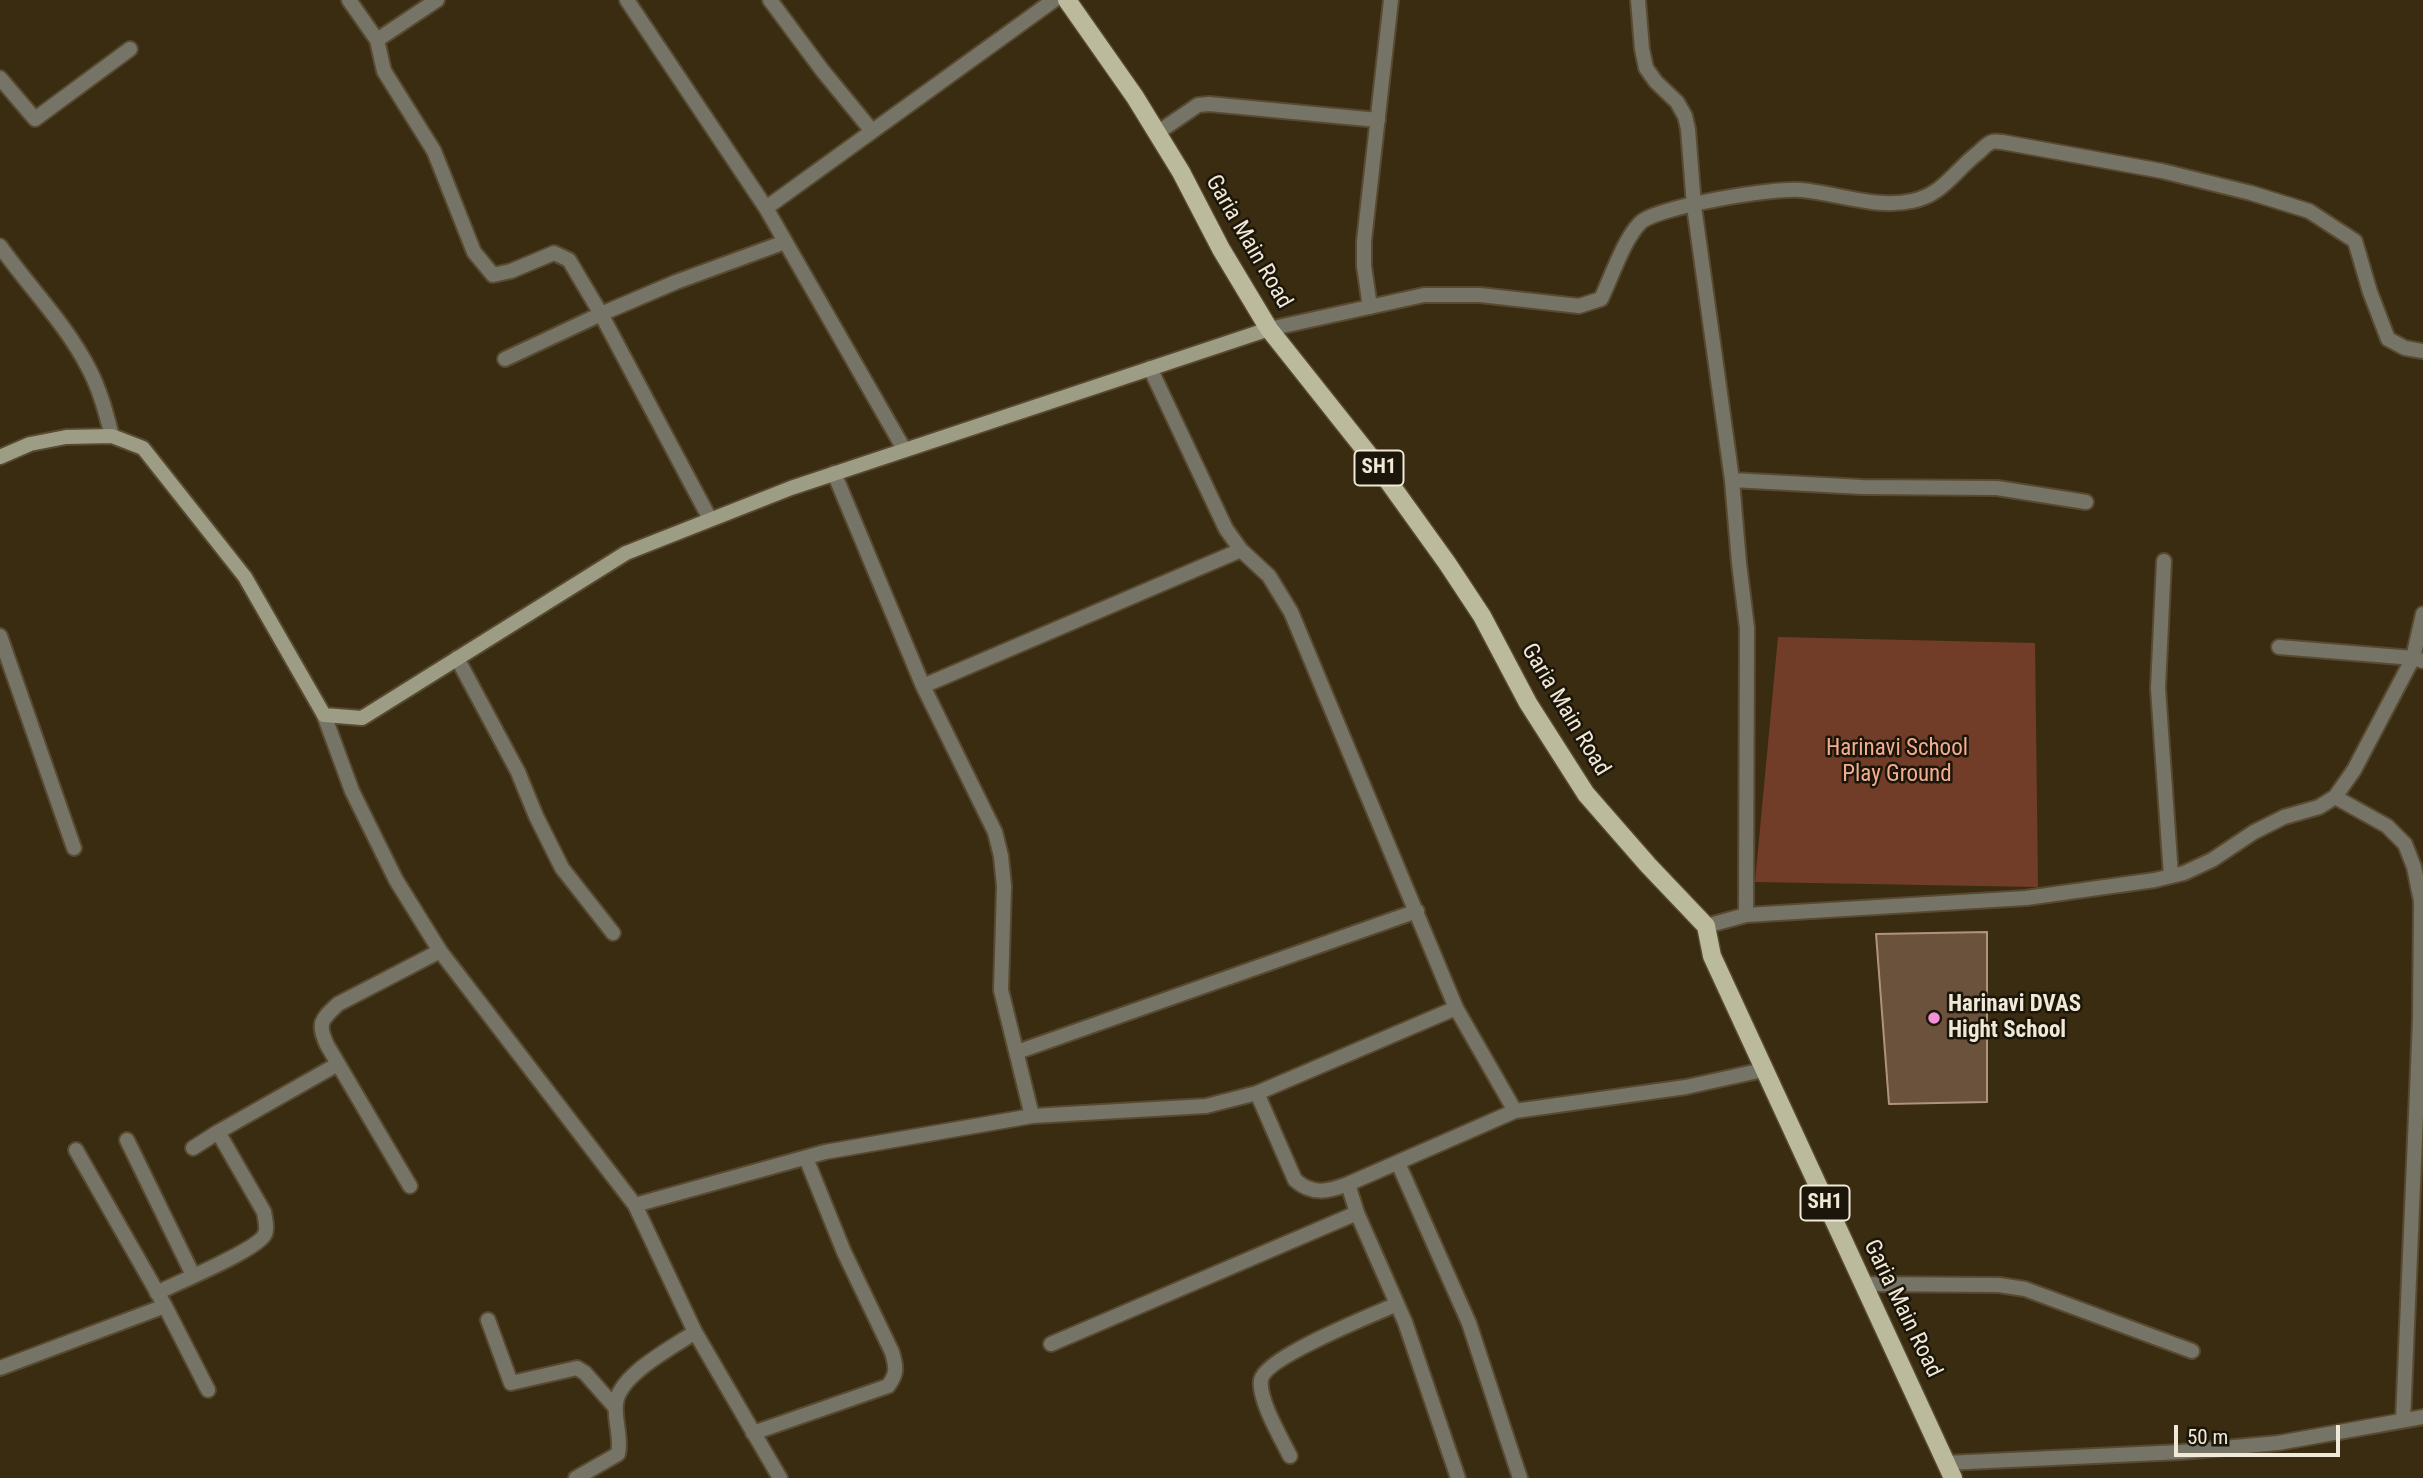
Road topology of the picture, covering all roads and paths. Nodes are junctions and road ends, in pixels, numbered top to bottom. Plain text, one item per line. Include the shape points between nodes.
1 (349, 0) edge
2 (437, 0) edge
3 (626, 0) edge
4 (770, 0) edge
5 (1055, 0) edge
6 (1067, 0) edge
7 (1391, 0) edge
8 (1639, 0) edge
9 (377, 40) junction
10 (130, 49) dead end
11 (0, 78) edge
12 (1378, 120) junction
13 (872, 131) junction
14 (1157, 133) junction
15 (1693, 206) junction
16 (766, 208) junction
17 (785, 242) junction
18 (0, 246) edge
19 (1370, 307) junction
20 (601, 314) junction
21 (1269, 329) junction
22 (2423, 351) edge
23 (505, 359) dead end
24 (1150, 368) junction
25 (112, 436) junction
26 (904, 449) junction
27 (0, 457) edge
28 (834, 473) junction
29 (1732, 480) junction
30 (2086, 502) dead end
31 (710, 519) junction
32 (1241, 550) junction
33 (2164, 561) dead end
34 (2423, 614) edge
35 (0, 636) edge
36 (2279, 647) dead end
37 (457, 658) junction
38 (2418, 659) edge
39 (923, 686) junction
40 (324, 715) junction
41 (2335, 797) junction
42 (74, 848) dead end
43 (2171, 876) junction
44 (1417, 911) junction
45 (1746, 915) junction
46 (1706, 926) junction
47 (613, 933) dead end
48 (440, 951) junction
49 (1456, 1008) junction
50 (1017, 1052) junction
51 (338, 1064) junction
52 (1763, 1070) junction
53 (1257, 1093) junction
54 (1515, 1111) junction
55 (1032, 1116) junction
56 (218, 1132) junction
57 (127, 1140) dead end
58 (193, 1148) dead end
59 (76, 1150) dead end
60 (806, 1158) junction
61 (1398, 1163) junction
62 (1348, 1184) junction
63 (410, 1186) dead end
64 (635, 1205) junction
65 (1357, 1213) junction
66 (194, 1275) junction
67 (1862, 1284) junction
68 (157, 1293) junction
69 (1397, 1304) junction
70 (165, 1306) junction
71 (488, 1320) dead end
72 (695, 1332) junction
73 (1051, 1344) dead end
74 (2192, 1351) dead end
75 (0, 1368) edge
76 (208, 1390) dead end
77 (615, 1407) junction
78 (2423, 1417) edge
79 (2403, 1420) junction
80 (753, 1433) junction
81 (1290, 1456) dead end
82 (1949, 1471) edge
83 (576, 1478) edge
84 (780, 1478) edge
85 (1458, 1478) edge
86 (1521, 1478) edge

1 - 9 street
2 - 9 street
3 - 16 street
4 - 13 street
5 - 13 street
6 - 14 main road, Garia Main Road / SH1
7 - 12 street
8 - 15 street via 1646,68 1685,116
9 - 20 street via 384,71 434,151 474,252 493,275 554,253 569,260
10 - 11 street via 34,119
12 - 14 street via 1209,104 1198,105
12 - 19 street via 1364,241
13 - 16 street
14 - 21 main road, Garia Main Road / SH1
15 - 19 street via 1642,221 1601,299 1591,303 1579,306 1454,294 1424,295
15 - 22 street via 1746,193 1799,189 1887,203 1909,202 1928,197 1947,184 1992,142 2162,171 2309,211 2355,241 2388,339
15 - 29 street
16 - 17 street
17 - 20 street
17 - 26 street
18 - 25 street via 73,341 102,397
19 - 21 street
20 - 23 street
20 - 31 street
21 - 24 main road
21 - 46 main road, Garia Main Road / SH1 via 1447,563 1586,794
24 - 26 main road
24 - 32 street via 1226,529
25 - 27 main road via 30,443
25 - 40 main road via 144,448 245,577
26 - 28 main road
28 - 31 main road
28 - 39 street
29 - 30 street via 1997,488
29 - 45 street via 1747,628
31 - 37 main road via 626,552
32 - 39 street
32 - 44 street via 1269,576 1291,612
33 - 43 street via 2158,688
34 - 38 street
35 - 42 street
36 - 38 street
37 - 40 main road via 362,718
37 - 47 street via 518,772 562,868
38 - 41 street
39 - 50 street via 995,832 1004,886 1001,990
40 - 48 street via 372,834
41 - 43 street via 2274,822 2212,860
41 - 79 street via 2387,826 2405,844 2421,901
43 - 45 street via 2026,898
44 - 49 street
44 - 50 street
45 - 46 street
46 - 52 main road, Garia Main Road / SH1 via 1712,956
48 - 51 street via 338,1004 324,1017 321,1031
48 - 64 street
49 - 53 street
49 - 54 street
50 - 55 street
51 - 56 street
51 - 63 street
52 - 54 street via 1686,1087
52 - 67 main road, Garia Main Road / SH1
53 - 55 street via 1206,1106
53 - 62 street via 1295,1180 1315,1192
54 - 61 street
55 - 60 street
56 - 58 street
56 - 66 street via 264,1212 265,1233 242,1252
57 - 66 street
59 - 68 street
60 - 64 street
60 - 80 street via 897,1367 888,1386
61 - 62 street
61 - 86 street via 1469,1323
62 - 65 street
64 - 72 street
65 - 69 street
65 - 73 street
66 - 68 street
67 - 74 street via 2025,1289
67 - 82 main road, Garia Main Road / SH1
68 - 70 street
69 - 81 street via 1268,1367 1261,1379 1262,1392
69 - 85 street
70 - 75 street
70 - 76 street
71 - 77 street via 511,1383 577,1368
72 - 77 street via 627,1380 617,1392
72 - 80 street
77 - 83 street via 618,1454
78 - 79 street
79 - 82 street via 2266,1444
80 - 84 street

